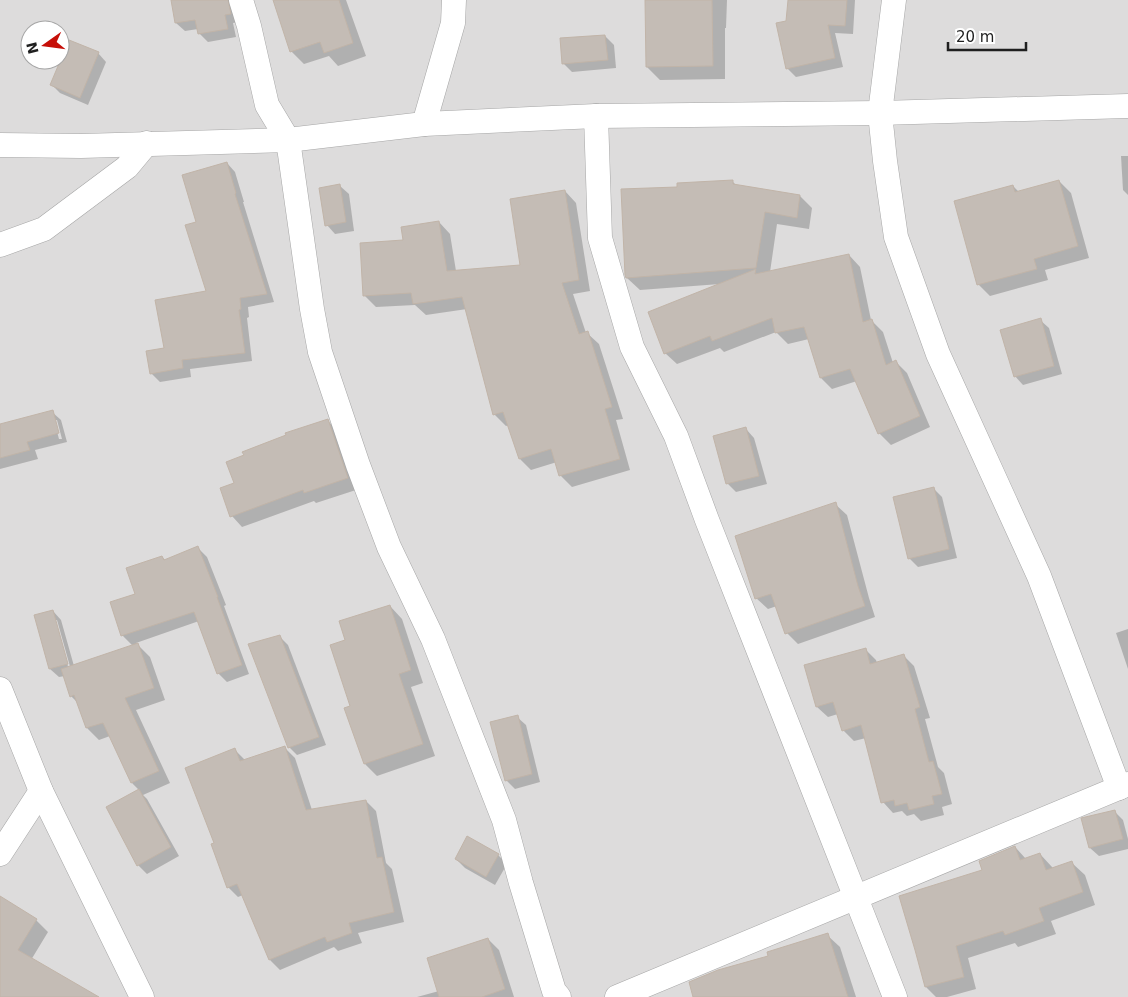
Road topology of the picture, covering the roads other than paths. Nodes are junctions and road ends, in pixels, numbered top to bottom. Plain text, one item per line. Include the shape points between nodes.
1 (241, 0) edge
2 (454, 0) edge
3 (894, 0) edge
4 (1128, 106) edge
5 (880, 113) junction
6 (596, 116) junction
7 (424, 124) junction
8 (288, 140) junction
9 (148, 143) junction
10 (0, 145) edge
11 (0, 245) edge
12 (0, 689) edge
13 (1124, 786) edge
14 (41, 791) junction
15 (0, 854) edge
16 (855, 897) junction
17 (142, 997) edge
18 (558, 997) edge
19 (617, 997) edge
20 (895, 997) edge

1 - 8 street via 267,105
2 - 7 street via 453,23
3 - 5 street
4 - 5 street
5 - 6 street
5 - 13 street via 896,237 938,354 1039,576
6 - 7 street
6 - 16 street via 600,238 632,347 676,436
7 - 8 street
8 - 9 street
8 - 18 street via 320,352 389,547 433,639 504,820
9 - 10 street
9 - 11 street via 127,167 44,229
12 - 14 street
13 - 16 street
14 - 15 street
14 - 17 street
16 - 19 street
16 - 20 street

